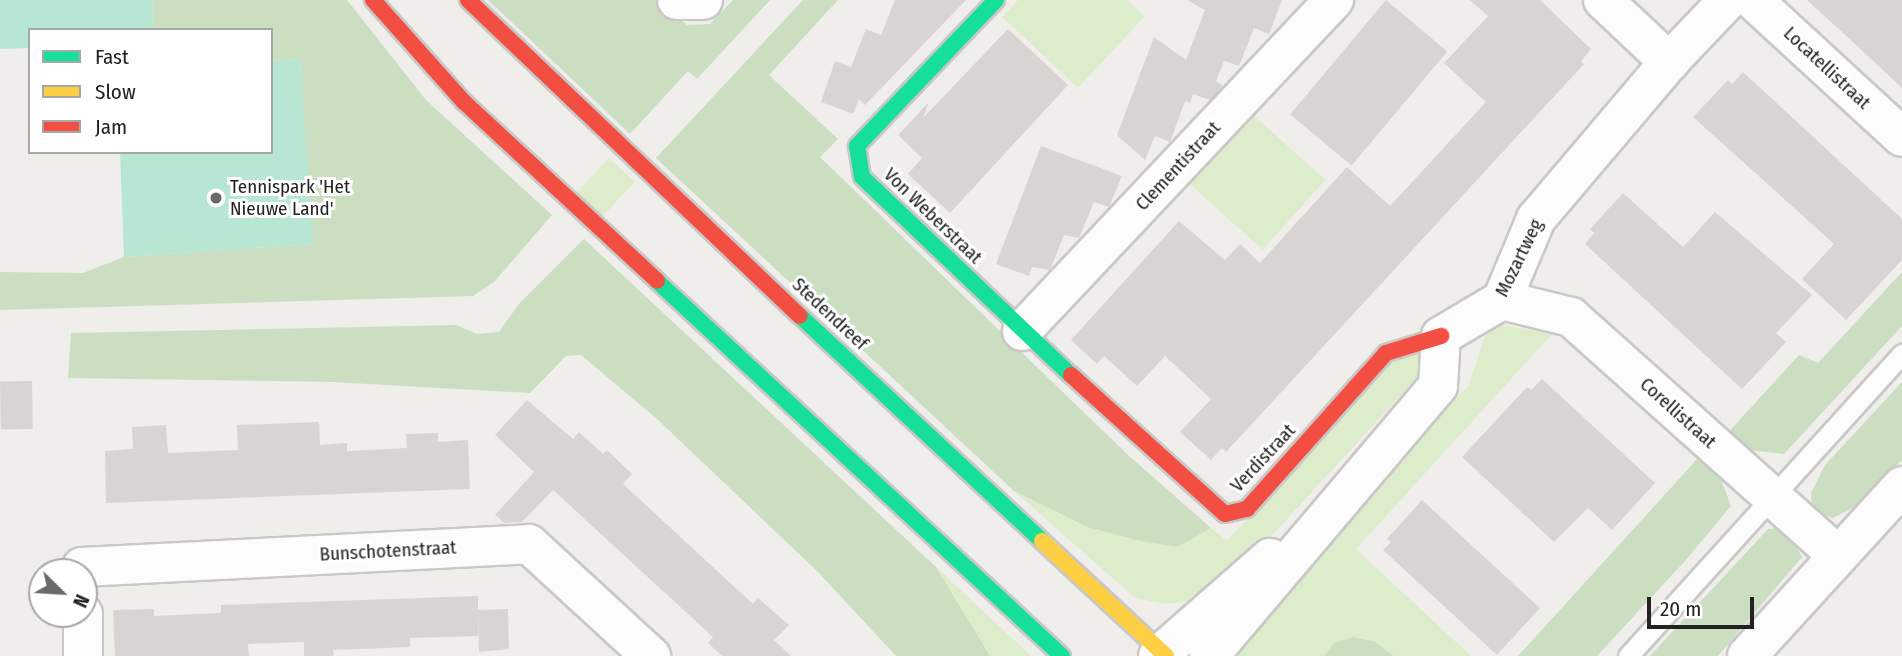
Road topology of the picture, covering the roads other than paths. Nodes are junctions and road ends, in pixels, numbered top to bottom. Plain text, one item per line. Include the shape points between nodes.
1 (373, 0) edge
2 (468, 0) edge
3 (996, 0) edge
4 (1334, 0) edge
5 (1603, 0) edge
6 (1728, 0) edge
7 (1753, 0) edge
8 (1669, 62) junction
9 (1902, 137) edge
10 (1502, 300) junction
11 (1022, 331) junction
12 (1441, 336) junction
13 (1902, 354) edge
14 (1902, 486) edge
15 (1772, 498) junction
16 (1326, 512) junction
17 (1838, 556) junction
18 (98, 569) edge
19 (83, 628) edge
20 (1162, 655) edge
21 (83, 656) edge
22 (651, 656) edge
23 (1062, 656) edge
24 (1209, 656) edge
25 (1628, 656) edge
26 (1747, 656) edge

1 - 23 main road via 464,102
2 - 20 main road, Stedendreef
3 - 11 main road, Von Weberstraat via 857,146 862,177
4 - 11 street, Clementistraat
5 - 8 street
6 - 8 street, Mozartweg
7 - 9 street, Locatellistraat
8 - 10 street, Mozartweg via 1535,219
10 - 12 street, Mozartweg
10 - 15 street, Corellistraat via 1571,317
11 - 12 main road, Verdistraat via 1225,514 1247,509 1386,353
12 - 16 street via 1438,386
13 - 15 lane
14 - 17 street
15 - 17 street, Corellistraat
15 - 25 lane
16 - 20 street via 1209,607
16 - 24 street
17 - 26 street
18 - 22 street, Bunschotenstraat via 529,544
19 - 21 street

